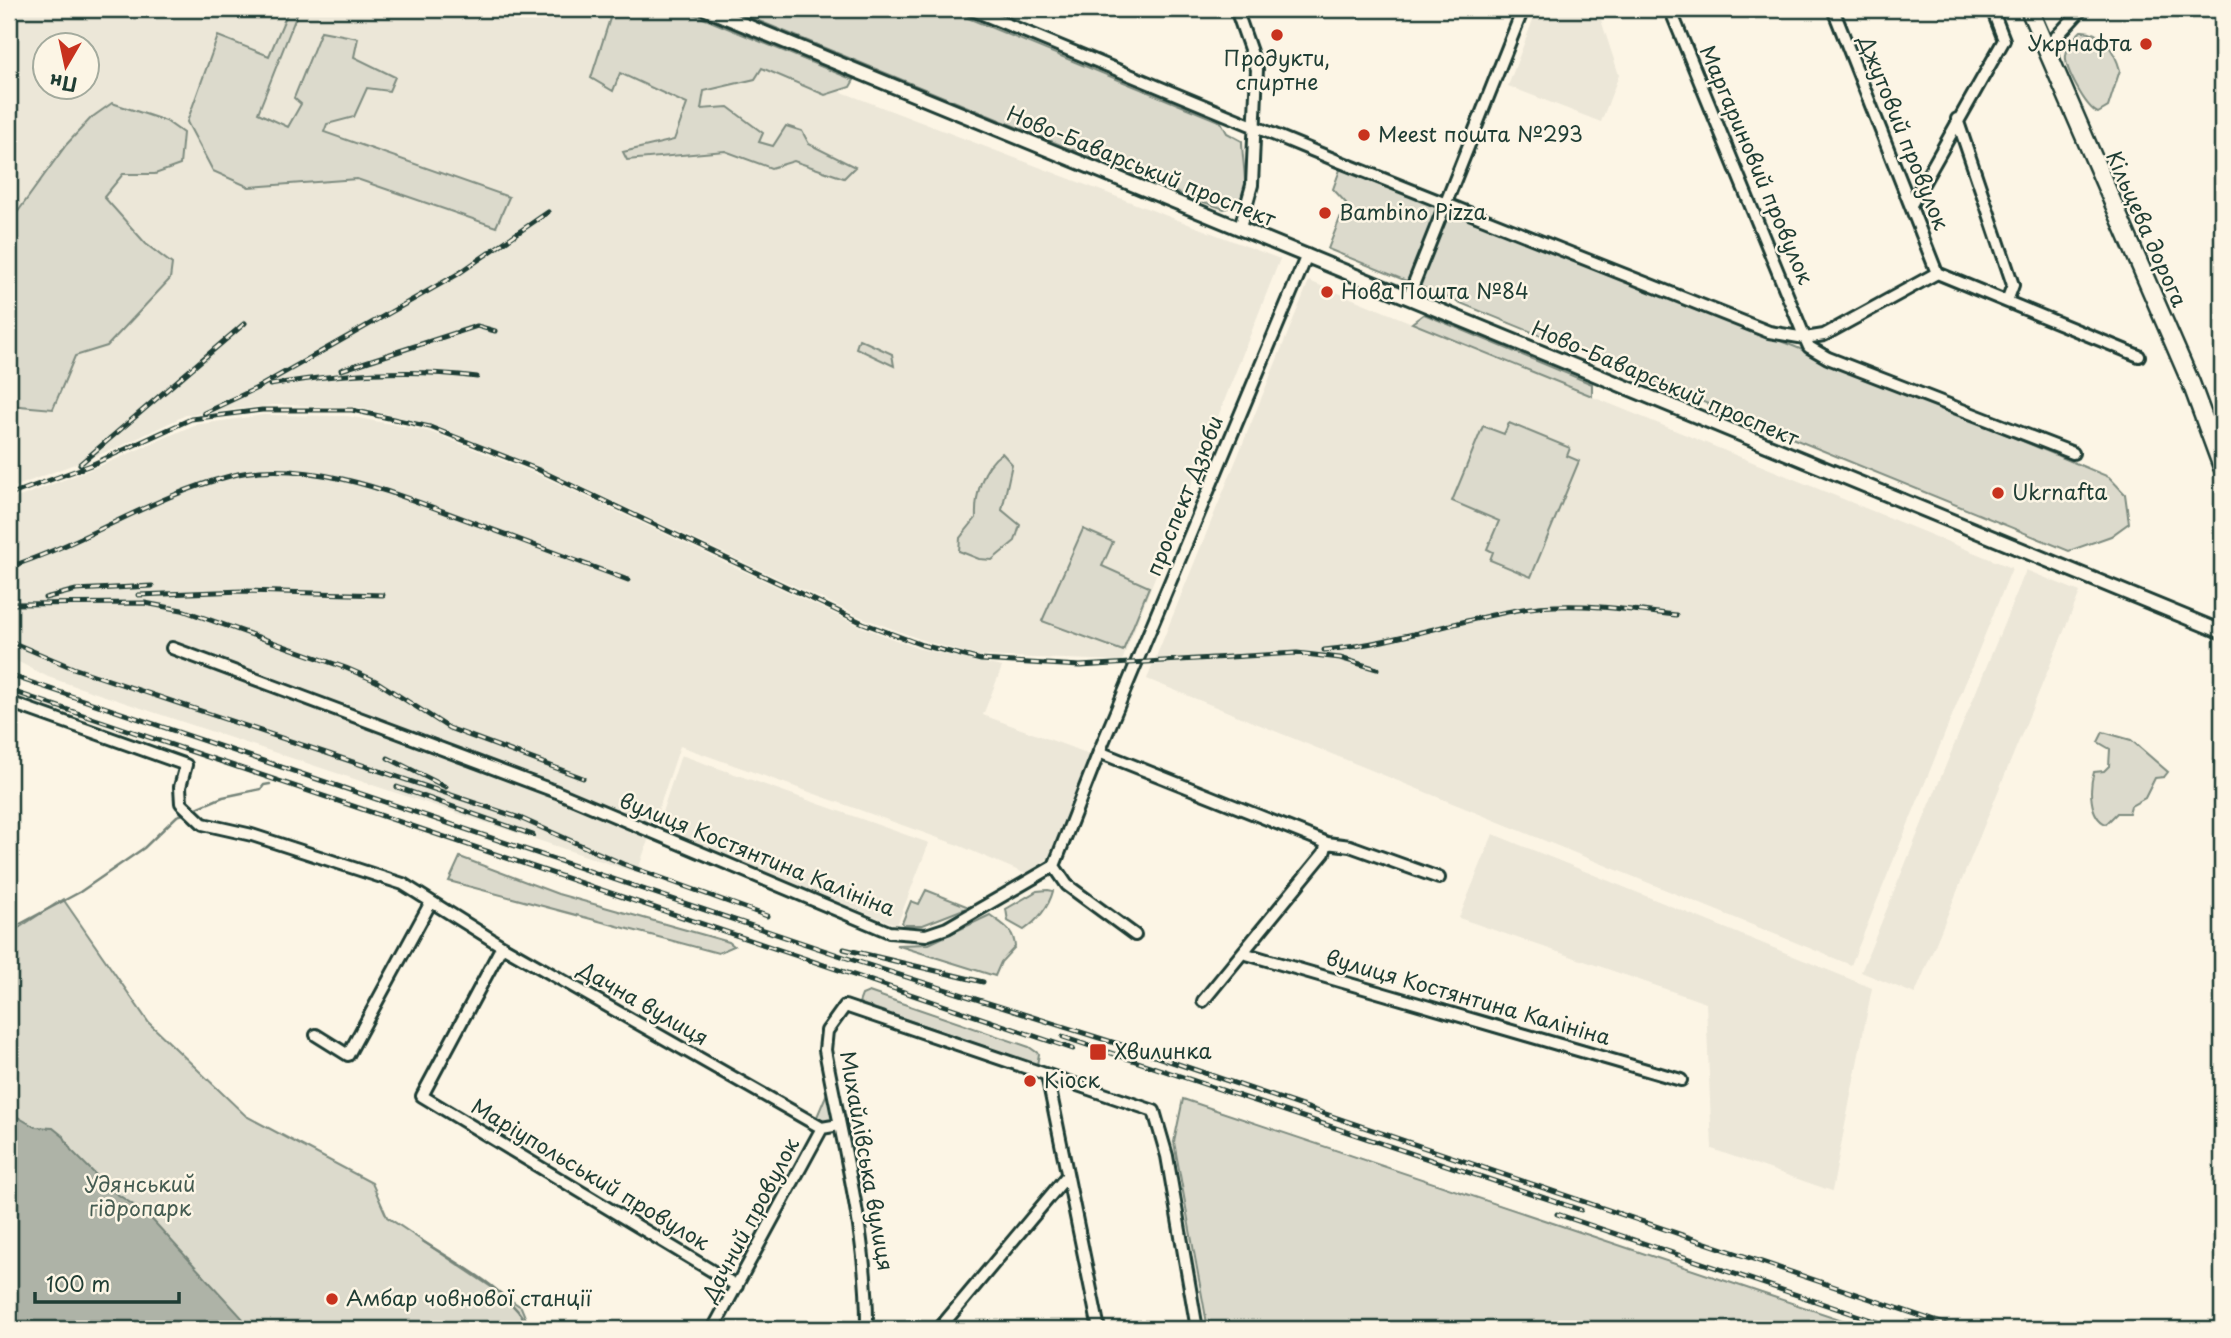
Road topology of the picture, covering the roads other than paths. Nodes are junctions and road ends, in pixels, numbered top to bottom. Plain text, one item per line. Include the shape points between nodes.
1 (706, 9) edge
2 (970, 9) edge
3 (1236, 9) edge
4 (1522, 9) edge
5 (1670, 9) edge
6 (1833, 9) edge
7 (1992, 9) edge
8 (2029, 9) edge
9 (2081, 9) edge
10 (2070, 14) edge
11 (2045, 49) junction
12 (1957, 119) junction
13 (1256, 127) junction
14 (1445, 203) junction
15 (1912, 203) junction
16 (1240, 228) junction
17 (1307, 256) junction
18 (1937, 273) junction
19 (1408, 298) junction
20 (2007, 301) junction
21 (1805, 338) junction
22 (2139, 356) dead end
23 (2073, 453) dead end
24 (2222, 467) edge
25 (2222, 632) edge
26 (172, 648) dead end
27 (9, 702) edge
28 (1098, 752) junction
29 (1327, 843) junction
30 (1054, 866) junction
31 (1439, 878) dead end
32 (431, 902) junction
33 (1135, 935) dead end
34 (502, 946) junction
35 (1243, 953) junction
36 (1203, 1001) dead end
37 (316, 1035) dead end
38 (1047, 1075) junction
39 (1681, 1080) dead end
40 (839, 1125) junction
41 (822, 1128) junction
42 (1066, 1177) junction
43 (737, 1286) junction
44 (713, 1329) edge
45 (867, 1329) edge
46 (939, 1329) edge
47 (1099, 1329) edge
48 (1197, 1329) edge

1 - 16 main road, Ново-Баварський проспект
2 - 13 street
3 - 13 street via 1255,59
4 - 14 street
5 - 21 street, Маргариновий провулок
6 - 15 street, Джутовий провулок
7 - 12 street via 2004,40
8 - 11 highway, Кільцева дорога
9 - 10 street
10 - 11 street
11 - 24 highway, Кільцева дорога via 2191,383
12 - 15 street
12 - 20 street via 2013,285
13 - 14 street
13 - 16 street via 1252,185
14 - 19 street
14 - 21 street via 1769,332
15 - 18 street, Джутовий провулок
16 - 17 main road, Ново-Баварський проспект
17 - 19 main road, Ново-Баварський проспект
17 - 28 street, проспект Дзюби
18 - 20 street
18 - 21 street via 1824,335
19 - 25 main road, Ново-Баварський проспект
20 - 22 street
21 - 23 street via 1828,358
26 - 30 street, вулиця Костянтина Калініна via 557,792 889,932 926,935 947,928
27 - 32 street, Дачна вулиця via 186,765 180,788 186,811 202,824 252,835 402,884
28 - 29 street
28 - 30 street
29 - 31 street via 1350,846
29 - 35 street via 1324,853
30 - 33 street via 1067,886
32 - 34 street, Дачна вулиця
32 - 37 street via 348,1055
34 - 41 street, Дачна вулиця
34 - 43 street, Маріупольський провулок via 422,1096
35 - 36 street
35 - 39 street, вулиця Костянтина Калініна
38 - 40 street, Михайлівська вулиця via 845,1006 827,1031 825,1050
38 - 42 street
38 - 48 street via 1154,1111 1167,1156
40 - 41 street
40 - 45 street, Михайлівська вулиця via 866,1267
41 - 43 street, Дачний провулок
42 - 46 street
42 - 47 street
43 - 44 street, Дачний провулок

